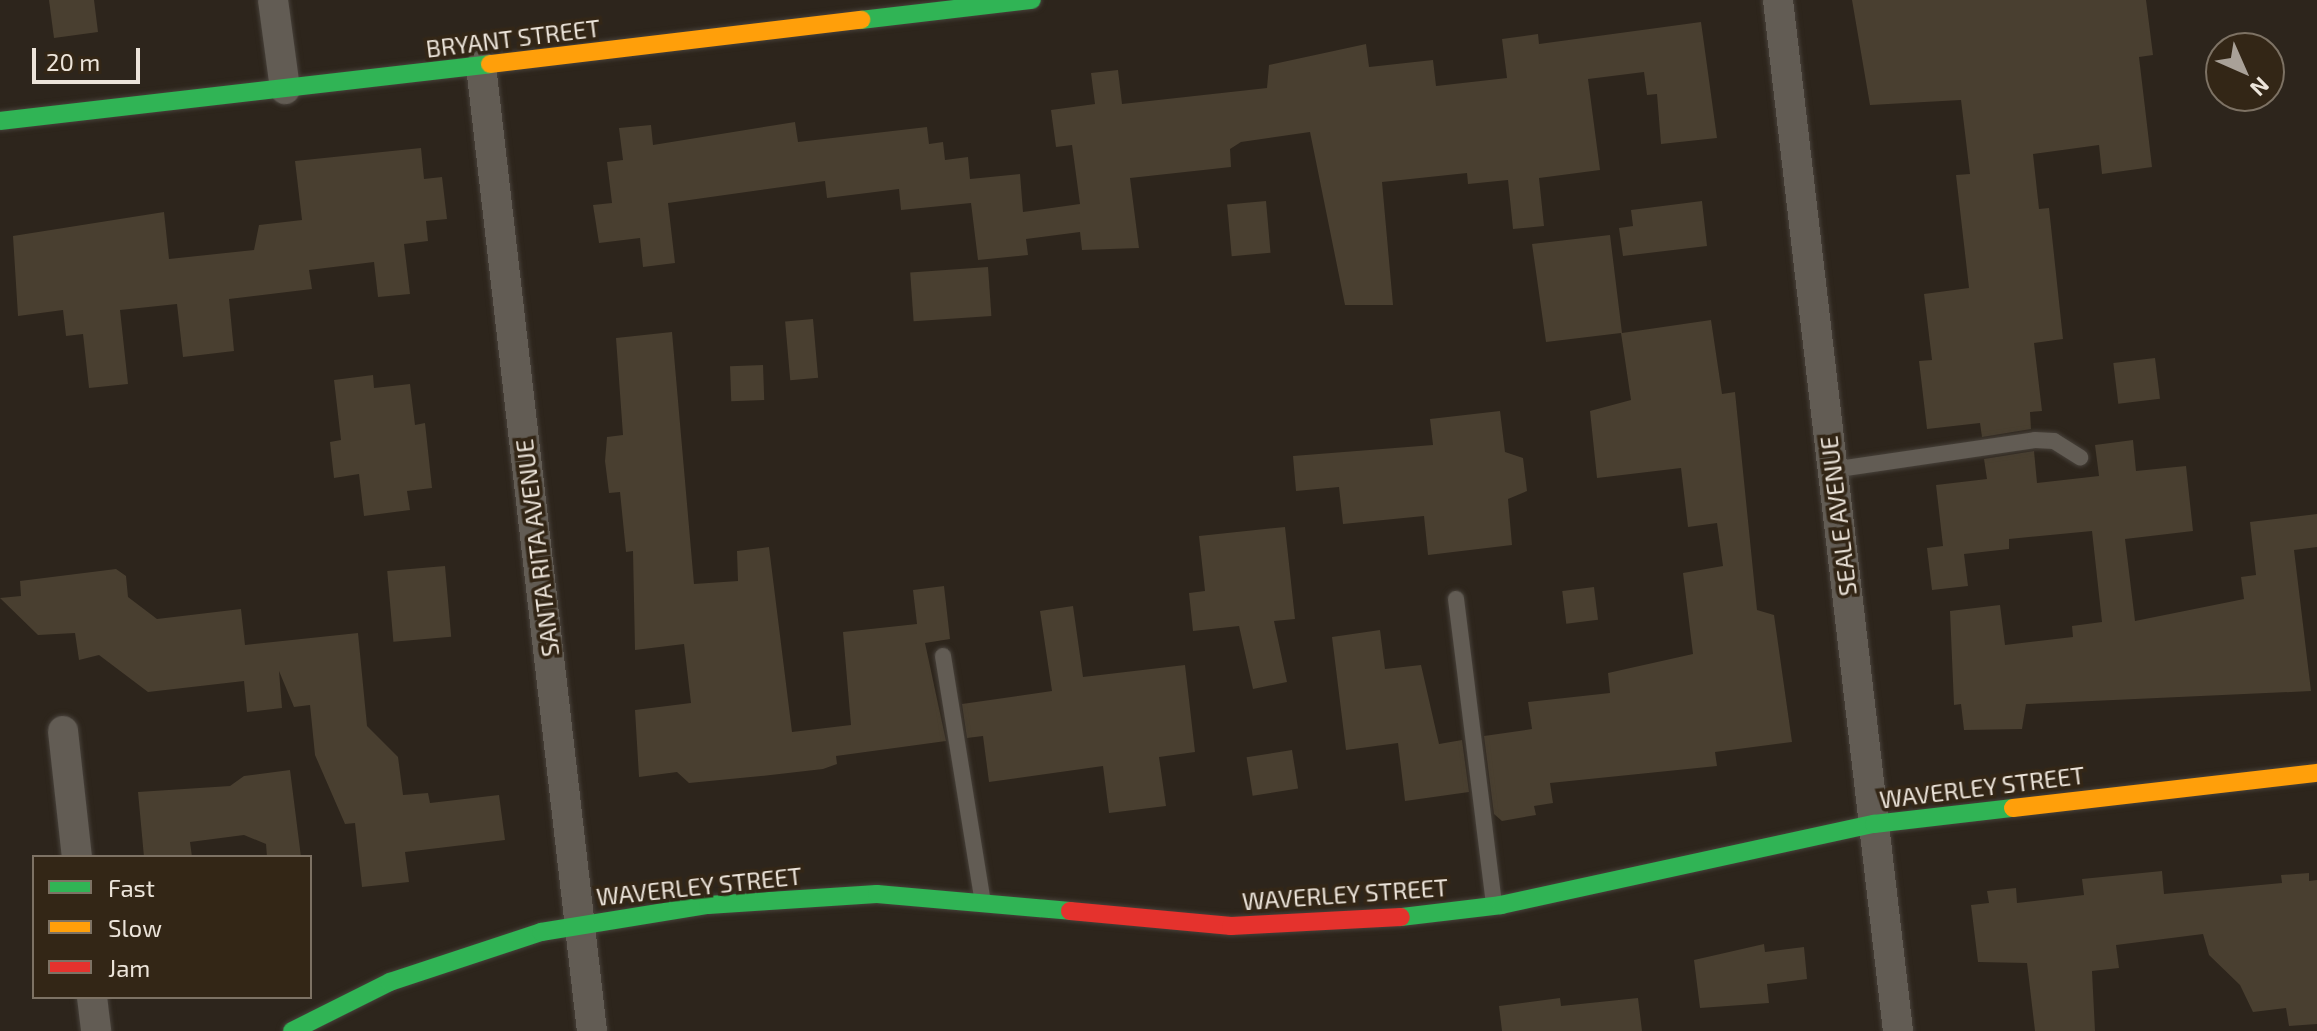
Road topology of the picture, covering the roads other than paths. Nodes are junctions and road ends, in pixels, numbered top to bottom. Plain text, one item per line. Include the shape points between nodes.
1 (273, 0) edge
2 (1778, 0) edge
3 (1020, 1) edge
4 (481, 66) junction
5 (285, 89) junction
6 (0, 121) edge
7 (2080, 457) dead end
8 (1832, 470) junction
9 (1456, 599) dead end
10 (943, 656) dead end
11 (63, 731) dead end
12 (2317, 773) edge
13 (1874, 824) junction
14 (77, 855) edge
15 (983, 902) junction
16 (1494, 906) junction
17 (580, 924) junction
18 (92, 999) edge
19 (96, 1031) edge
20 (292, 1031) edge
21 (592, 1031) edge
22 (1898, 1031) edge

1 - 5 street
2 - 8 street, SEALE AVENUE
3 - 4 street, BRYANT STREET
4 - 5 street, BRYANT STREET
4 - 17 street, SANTA RITA AVENUE
5 - 6 street, BRYANT STREET
7 - 8 lane via 2054,441 2035,440
8 - 13 street, SEALE AVENUE
9 - 16 lane
10 - 15 lane
11 - 14 street
12 - 13 street, WAVERLEY STREET
13 - 16 street, WAVERLEY STREET
13 - 22 street, SEALE AVENUE
15 - 16 street, WAVERLEY STREET via 1231,926
15 - 17 street, WAVERLEY STREET via 836,896
17 - 20 street, WAVERLEY STREET via 390,982
17 - 21 street, SANTA RITA AVENUE
18 - 19 street

